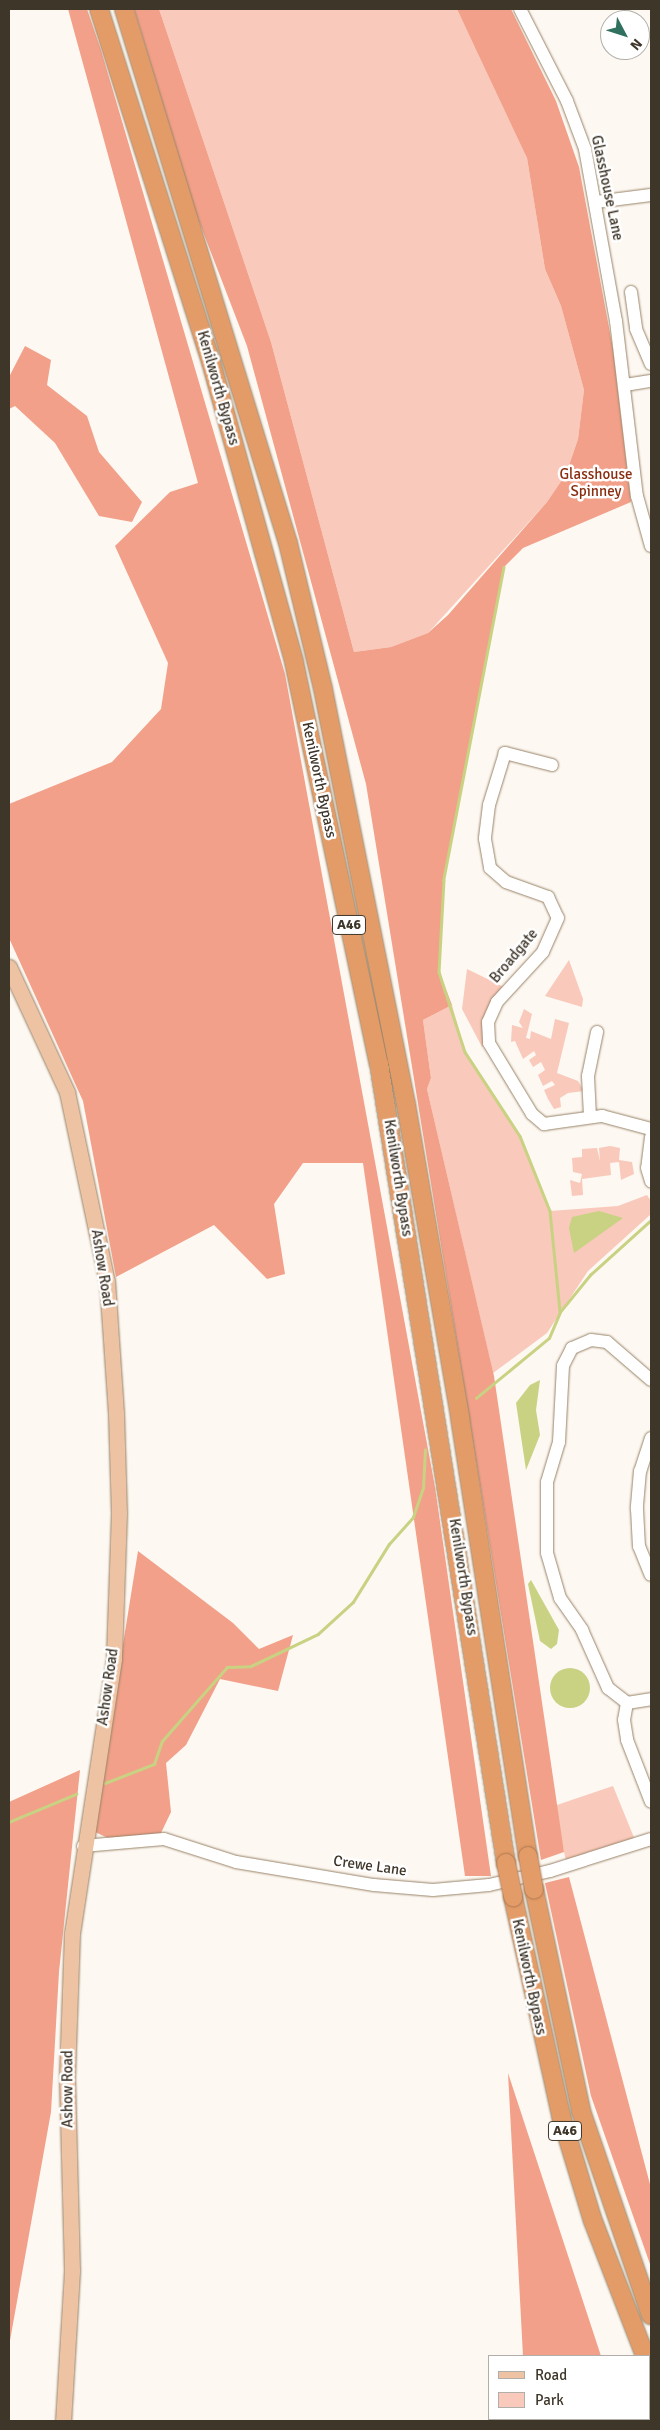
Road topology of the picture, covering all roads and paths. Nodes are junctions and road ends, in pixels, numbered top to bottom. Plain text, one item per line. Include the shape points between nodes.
1 (99, 9) edge
2 (124, 9) edge
3 (520, 9) edge
4 (651, 195) edge
5 (596, 202) junction
6 (631, 292) dead end
7 (651, 364) edge
8 (651, 380) edge
9 (625, 385) junction
10 (651, 546) edge
11 (552, 765) dead end
12 (9, 967) edge
13 (597, 1032) dead end
14 (590, 1116) junction
15 (651, 1129) edge
16 (651, 1137) edge
17 (651, 1181) edge
18 (651, 1380) edge
19 (650, 1442) edge
20 (651, 1575) edge
21 (651, 1699) edge
22 (627, 1702) junction
23 (651, 1802) edge
24 (651, 1839) edge
25 (83, 1846) junction
26 (651, 2315) edge
27 (645, 2355) edge
28 (63, 2421) edge

1 - 27 highway, Kenilworth Bypass / A46, bridge via 211,362 296,672 378,1064 512,1897 561,2116 593,2221
2 - 26 highway, Kenilworth Bypass / A46, bridge via 288,543 323,689 407,1114 460,1418 534,1889 581,2111
3 - 5 street, Glasshouse Lane via 567,101 585,149
4 - 5 street
5 - 9 street, Glasshouse Lane
6 - 7 street via 636,329
8 - 9 street
9 - 10 street, Glasshouse Lane via 638,496
11 - 14 street, Broadgate via 505,753 486,824 490,868 506,882 548,897 558,918 543,952 497,1002 488,1022 489,1043 538,1121 554,1126
12 - 25 main road, Ashow Road via 67,1092 107,1281 119,1495 118,1582 114,1659
13 - 14 street via 588,1076
14 - 15 street, Broadgate
16 - 17 street via 647,1168
18 - 22 street via 607,1342 591,1340 572,1348 563,1366 559,1442 547,1482 547,1553 560,1598 582,1630 604,1680
19 - 20 street via 637,1509 639,1546
21 - 22 street
22 - 23 street via 624,1720 627,1740
24 - 25 street, Crewe Lane via 550,1871 489,1885 433,1890 374,1886 236,1862 164,1839
25 - 28 main road, Ashow Road via 69,1995 67,2100 72,2271

